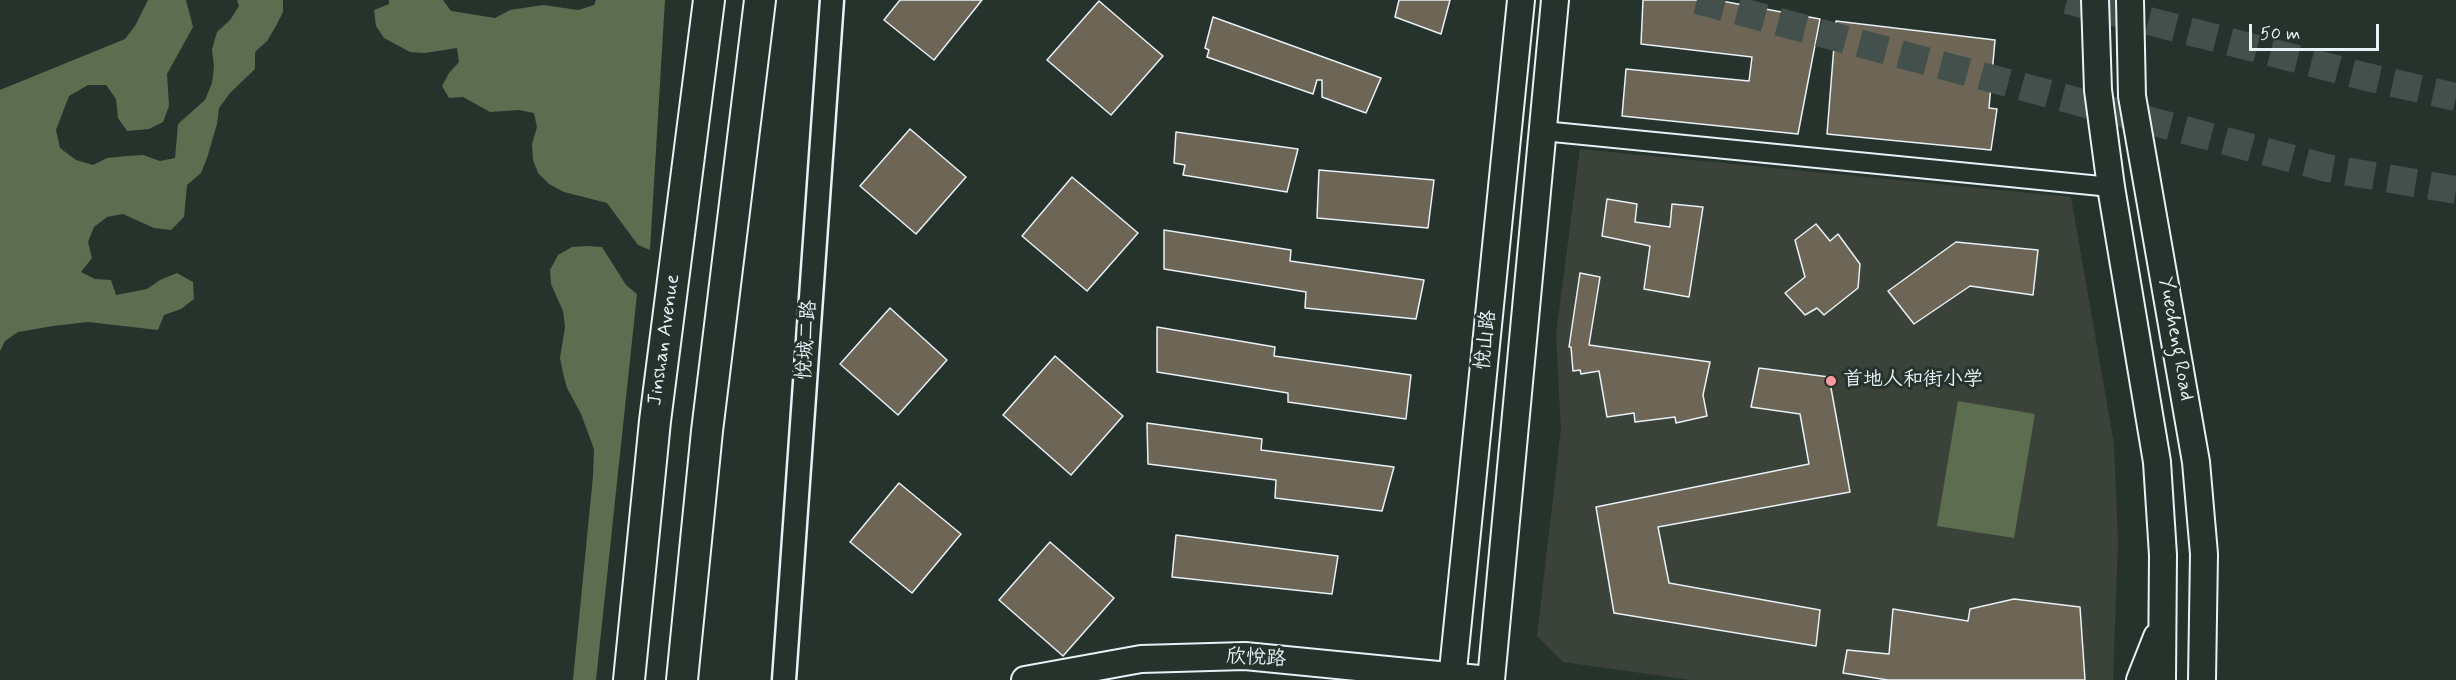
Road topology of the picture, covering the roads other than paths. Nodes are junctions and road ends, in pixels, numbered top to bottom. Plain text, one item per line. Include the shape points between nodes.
1 (693, 0) edge
2 (709, 0) edge
3 (760, 0) edge
4 (832, 0) edge
5 (1521, 0) edge
6 (1555, 0) edge
7 (2095, 0) edge
8 (2130, 0) edge
9 (701, 72) junction
10 (1543, 131) junction
11 (2111, 187) junction
12 (2163, 623) junction
13 (1453, 678) edge
14 (629, 680) edge
15 (682, 680) edge
16 (784, 680) edge
17 (1024, 680) edge
18 (1490, 680) edge
19 (2140, 680) edge
20 (2162, 680) edge
21 (2202, 680) edge

1 - 9 highway
2 - 9 highway, Jinshan Avenue
3 - 15 highway via 707,431
4 - 16 street, 悦城二路
5 - 13 main road, 悦山路
6 - 10 main road, 悦山路
7 - 11 main road, Yuecheng Road via 2098,90
8 - 21 main road, Yuecheng Road via 2132,96 2196,462 2204,554
9 - 14 highway, Jinshan Avenue via 655,421
10 - 11 street
10 - 18 main road, 悦山路
11 - 12 main road, Yuecheng Road via 2157,462
12 - 19 main road
12 - 20 main road, Yuecheng Road
13 - 17 main road, 欣悦路 via 1245,656 1141,659
13 - 18 main road, 欣悦路

